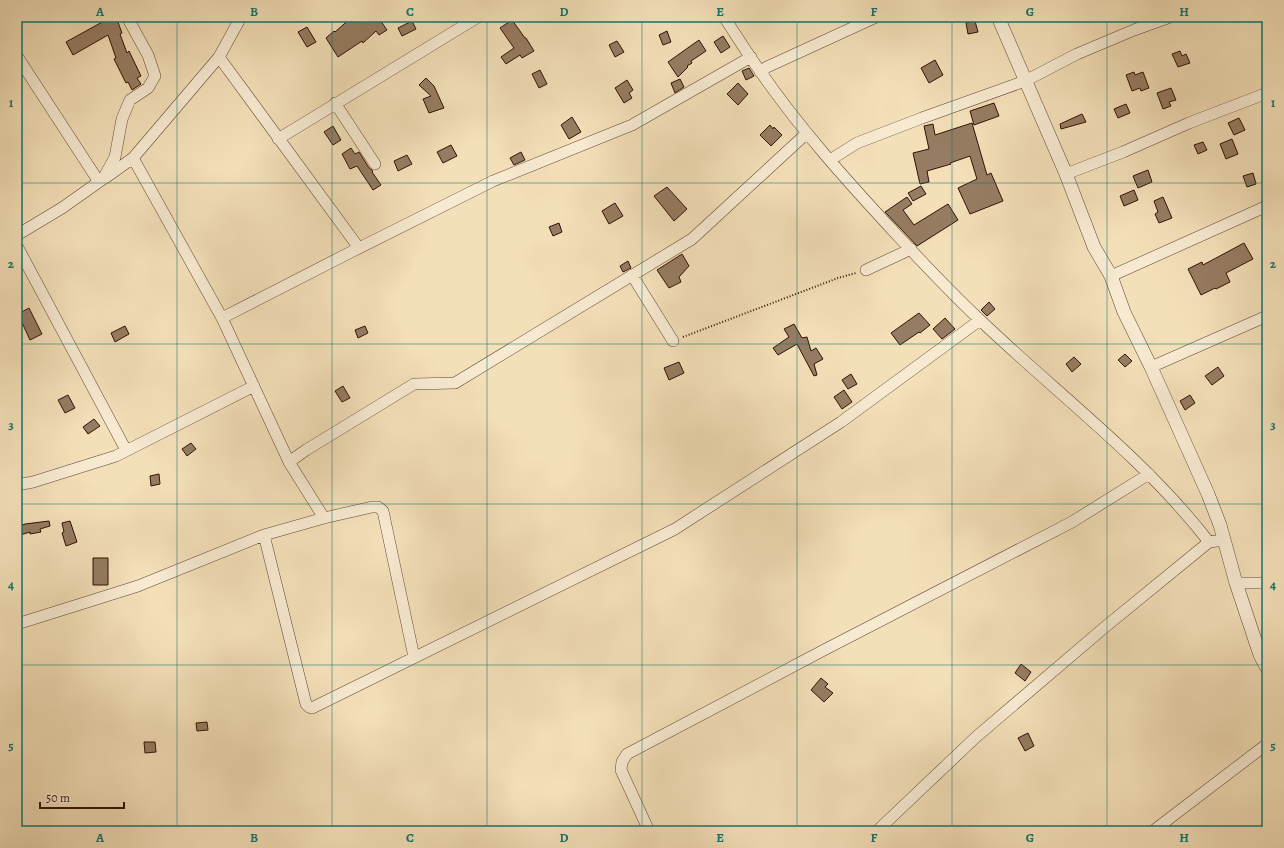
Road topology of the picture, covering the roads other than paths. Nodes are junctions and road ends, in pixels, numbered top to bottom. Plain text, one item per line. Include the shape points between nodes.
1 (127, 17) edge
2 (241, 17) edge
3 (478, 17) edge
4 (724, 17) edge
5 (876, 17) edge
6 (998, 17) edge
7 (1170, 17) edge
8 (17, 56) edge
9 (219, 57) junction
10 (750, 58) junction
11 (760, 72) junction
12 (1025, 81) junction
13 (1267, 93) edge
14 (335, 104) junction
15 (807, 133) junction
16 (278, 138) junction
17 (134, 158) junction
18 (830, 160) junction
19 (375, 164) dead end
20 (1066, 174) junction
21 (101, 181) junction
22 (1267, 206) edge
23 (17, 235) edge
24 (17, 246) edge
25 (359, 248) junction
26 (910, 249) junction
27 (866, 270) road end
28 (632, 275) junction
29 (1111, 276) junction
30 (1267, 316) edge
31 (222, 318) junction
32 (980, 320) junction
33 (673, 341) road end
34 (1151, 367) junction
35 (254, 386) junction
36 (126, 450) junction
37 (289, 462) junction
38 (1149, 474) junction
39 (17, 485) edge
40 (324, 518) junction
41 (264, 535) junction
42 (1224, 540) junction
43 (1209, 542) junction
44 (1236, 583) junction
45 (1267, 583) edge
46 (17, 624) edge
47 (414, 657) junction
48 (1267, 668) edge
49 (1267, 744) edge
50 (649, 831) edge
51 (878, 831) edge
52 (1153, 831) edge

1 - 21 street via 148,55 155,76 148,88 130,100 122,119 115,157
2 - 9 street
3 - 14 street
4 - 10 street
5 - 11 street
6 - 12 street
7 - 12 street via 1077,54
8 - 21 street
9 - 16 street
9 - 17 street
10 - 11 street
10 - 25 street via 632,125 493,181
11 - 15 street
12 - 18 street via 857,143
12 - 20 street
13 - 20 street via 1189,122
14 - 16 street
14 - 19 street
15 - 18 street
15 - 28 street via 692,239
16 - 25 street
17 - 21 street
17 - 31 street
18 - 26 street
20 - 29 street via 1094,247
21 - 23 street
22 - 29 street
24 - 36 street
25 - 31 street
26 - 27 street
26 - 32 street
28 - 33 street
28 - 37 street via 454,384 414,384
29 - 34 street via 1124,312
30 - 34 street
31 - 35 street
32 - 38 street
32 - 47 street via 841,422 674,529
34 - 42 street via 1208,494
35 - 36 street
35 - 37 street
36 - 39 street via 116,456
37 - 40 street
38 - 43 street
38 - 50 street via 1072,522 627,754 621,770
40 - 41 street
40 - 47 street via 372,507 378,507 383,511
41 - 46 street via 138,586
41 - 47 street via 306,704 309,707 312,708
42 - 43 street
42 - 44 street
43 - 51 street via 1104,627 976,737
44 - 45 street
44 - 48 street via 1260,655
49 - 52 street

